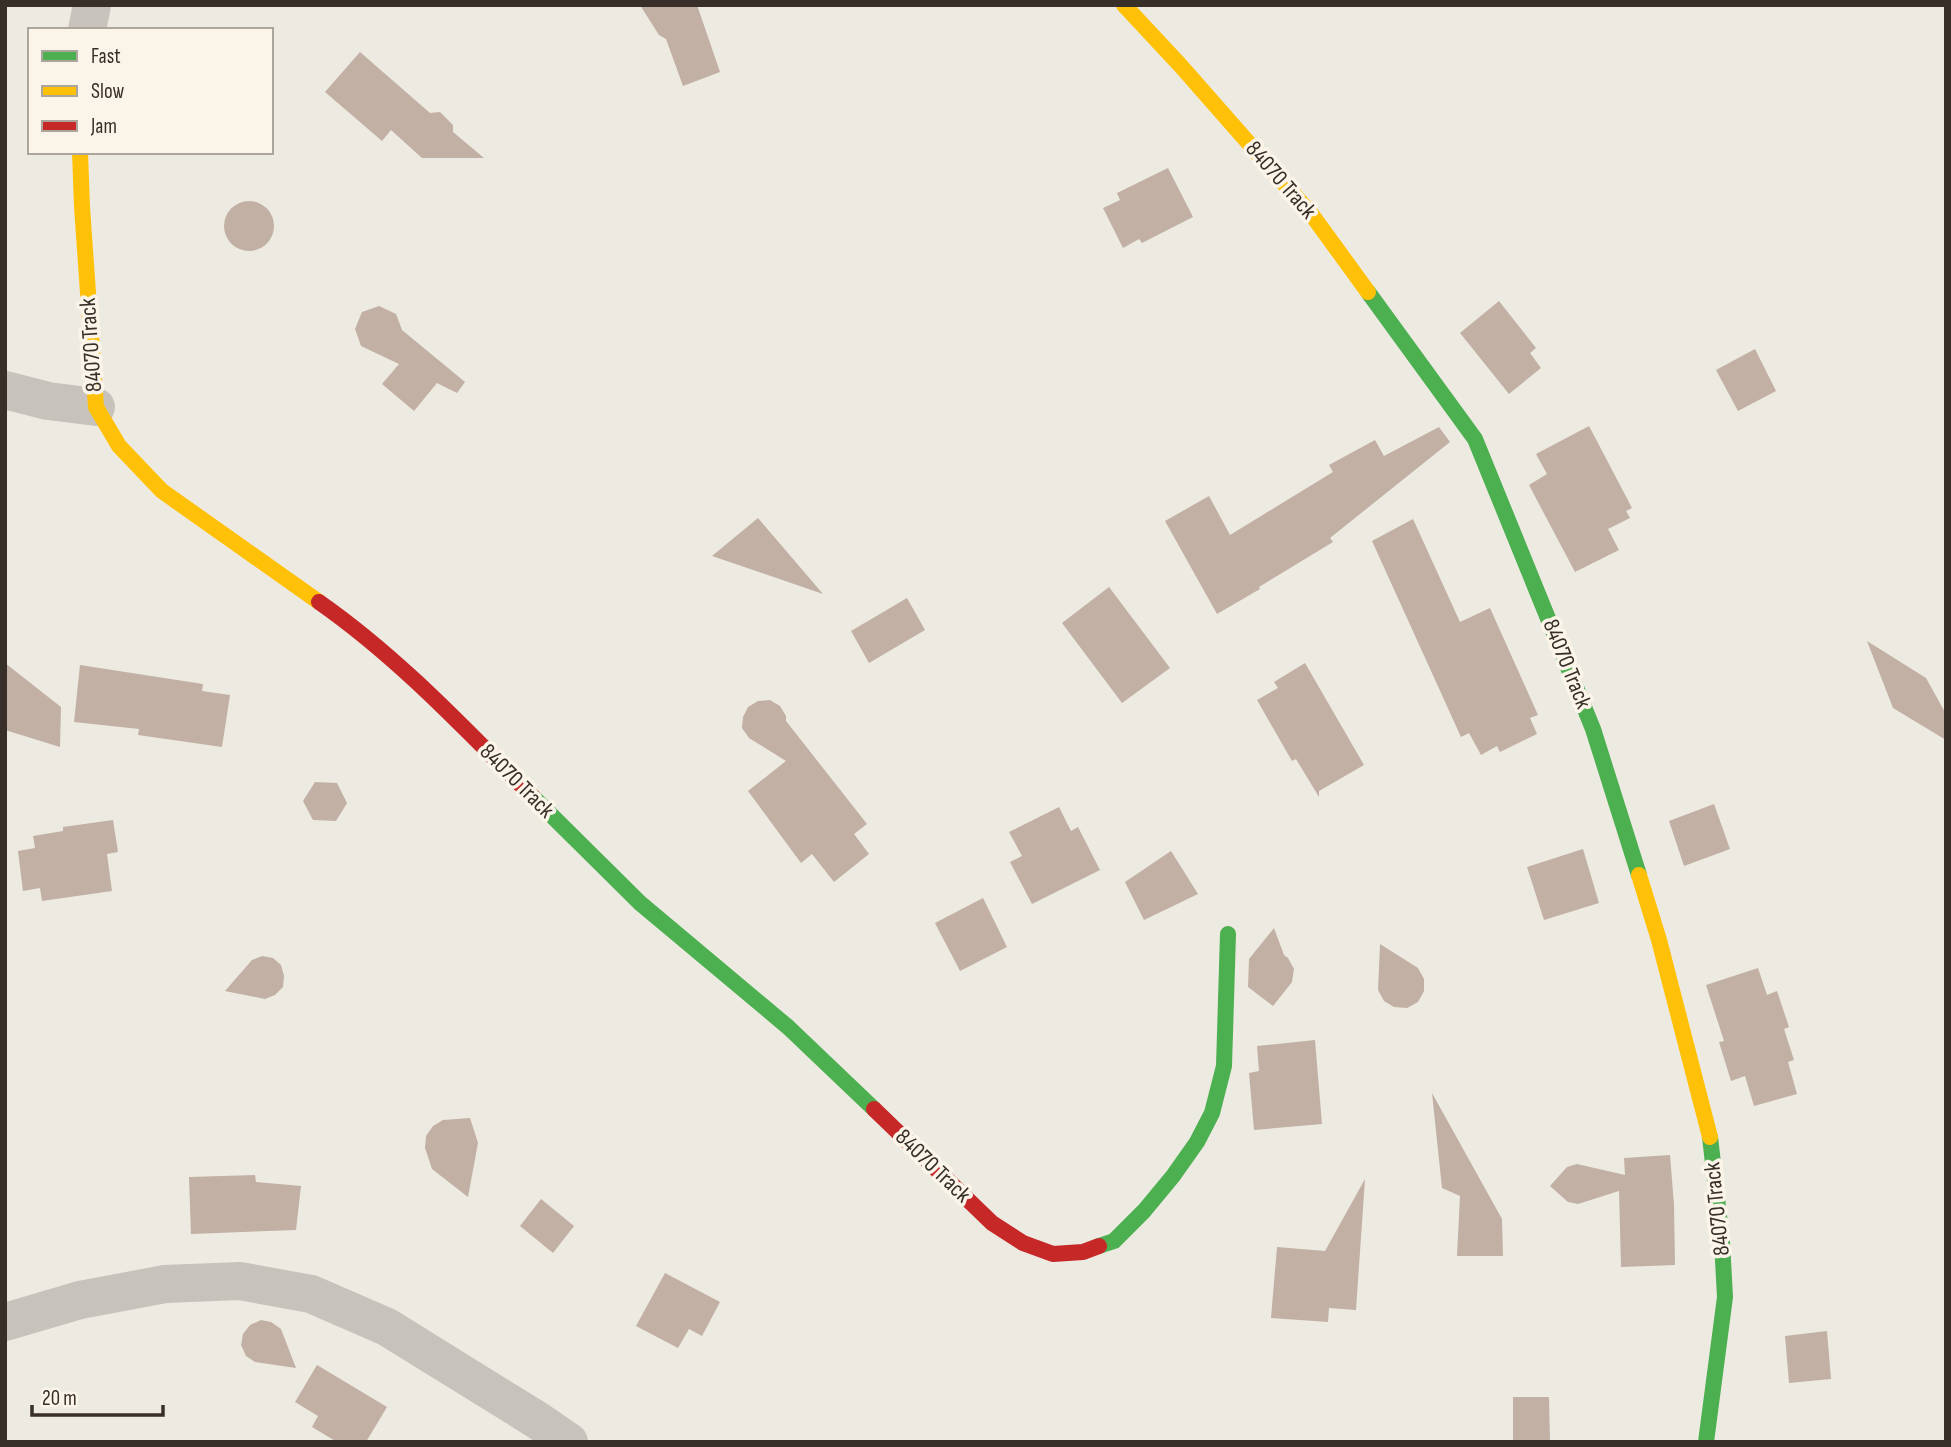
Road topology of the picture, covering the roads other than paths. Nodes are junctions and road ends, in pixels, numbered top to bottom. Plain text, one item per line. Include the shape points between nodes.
1 (92, 5) edge
2 (1124, 5) edge
3 (87, 28) edge
4 (80, 154) edge
5 (5, 390) edge
6 (96, 407) junction
7 (1228, 934) dead end
8 (5, 1322) edge
9 (569, 1442) edge
10 (1706, 1442) edge

1 - 3 street
2 - 10 street, 84070 Track via 1312,215 1475,439 1588,716 1658,940 1709,1128 1725,1297
4 - 6 street, 84070 Track
5 - 6 street
6 - 7 street, 84070 Track via 119,446 163,491 353,626 415,679 640,903 788,1027 992,1223 1023,1243 1053,1254 1083,1252 1114,1241 1144,1211 1197,1142 1212,1113 1224,1066
8 - 9 street via 80,1300 165,1284 240,1281 311,1294 387,1327

